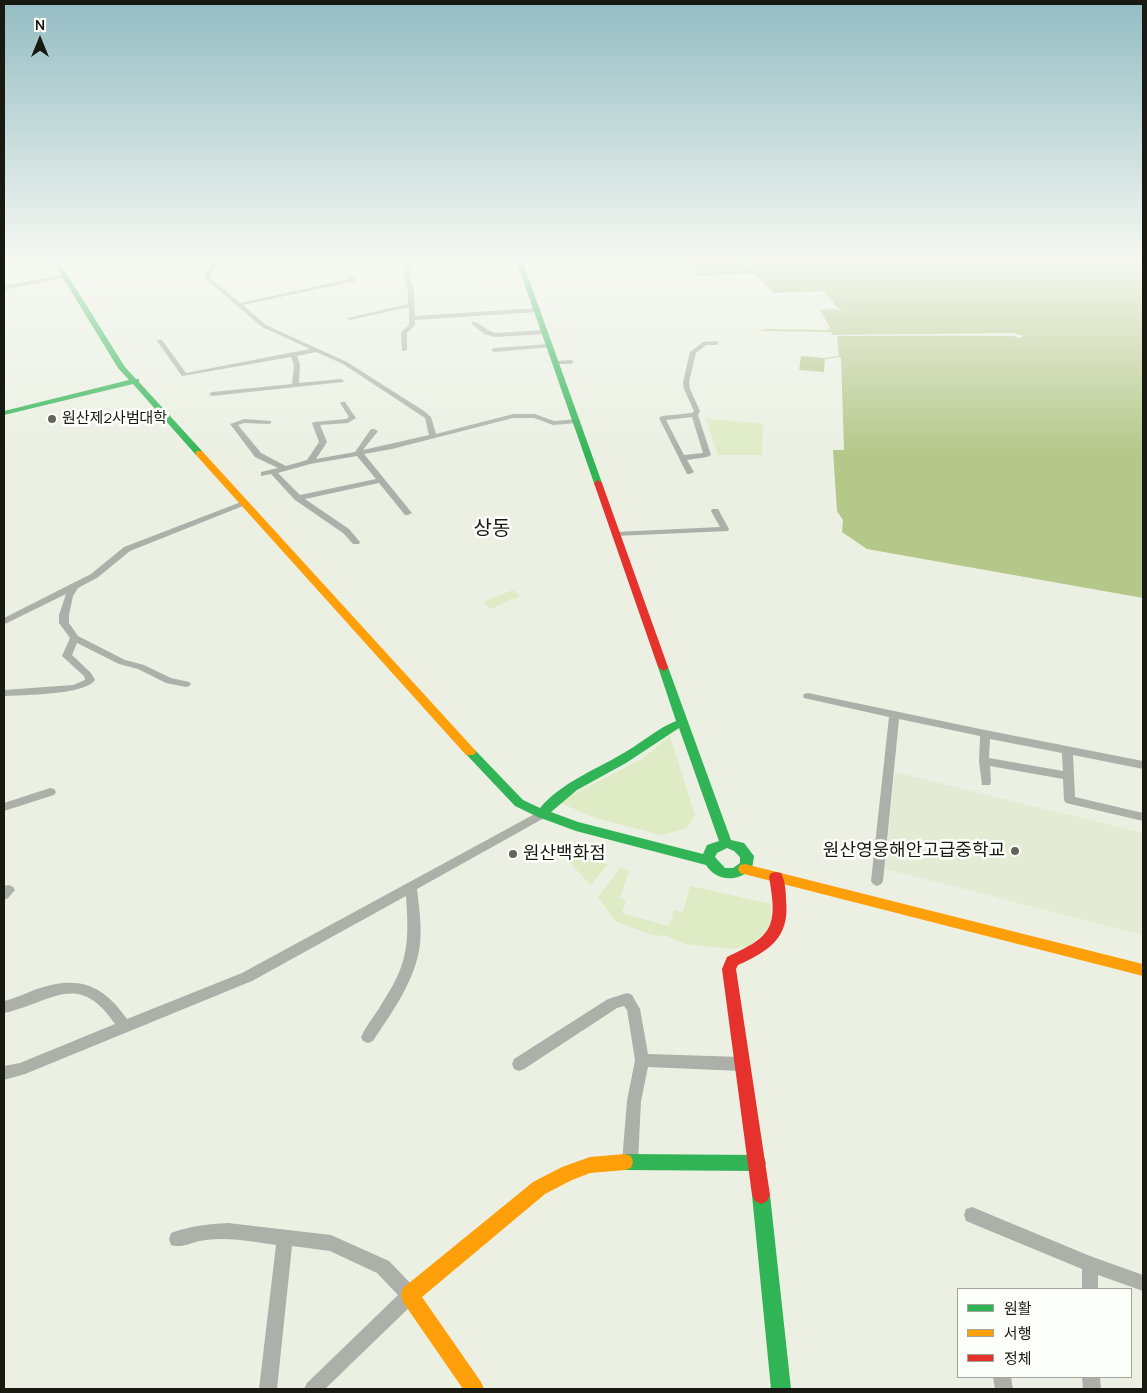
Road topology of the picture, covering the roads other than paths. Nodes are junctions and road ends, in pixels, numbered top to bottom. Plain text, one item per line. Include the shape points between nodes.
1 (96, 325) edge
2 (263, 325) edge
3 (412, 325) edge
4 (476, 325) edge
5 (542, 325) edge
6 (545, 332) junction
7 (160, 342) dead end
8 (716, 343) dead end
9 (550, 346) junction
10 (317, 350) junction
11 (404, 350) dead end
12 (494, 350) dead end
13 (294, 355) junction
14 (571, 362) dead end
15 (556, 363) junction
16 (136, 381) junction
17 (341, 381) dead end
18 (295, 386) junction
19 (212, 394) dead end
20 (343, 403) dead end
21 (4, 413) edge
22 (695, 415) junction
23 (269, 422) dead end
24 (577, 422) junction
25 (374, 431) dead end
26 (433, 436) junction
27 (358, 452) junction
28 (682, 458) junction
29 (310, 462) junction
30 (284, 468) junction
31 (273, 472) junction
32 (690, 472) dead end
33 (264, 474) dead end
34 (380, 480) junction
35 (298, 498) junction
36 (244, 504) junction
37 (715, 511) dead end
38 (408, 513) dead end
39 (615, 534) junction
40 (356, 542) dead end
41 (75, 586) junction
42 (4, 621) edge
43 (75, 638) junction
44 (186, 684) dead end
45 (4, 693) edge
46 (808, 696) dead end
47 (894, 714) junction
48 (682, 723) junction
49 (985, 734) junction
50 (1066, 750) junction
51 (984, 760) junction
52 (1143, 765) edge
53 (1067, 776) junction
54 (986, 782) dead end
55 (50, 792) dead end
56 (4, 807) edge
57 (542, 814) junction
58 (1143, 816) edge
59 (726, 844) junction
60 (709, 861) junction
61 (745, 869) junction
62 (776, 877) junction
63 (877, 881) dead end
64 (411, 887) junction
65 (4, 890) edge
66 (4, 895) edge
67 (1143, 970) edge
68 (4, 1007) edge
69 (124, 1027) junction
70 (368, 1037) dead end
71 (642, 1060) junction
72 (519, 1064) dead end
73 (741, 1064) junction
74 (4, 1073) edge
75 (630, 1162) junction
76 (758, 1163) junction
77 (972, 1215) dead end
78 (285, 1237) junction
79 (177, 1239) dead end
80 (1090, 1264) junction
81 (1143, 1284) edge
82 (1090, 1288) edge
83 (410, 1295) junction
84 (268, 1389) edge
85 (313, 1389) edge
86 (474, 1389) edge
87 (781, 1389) edge

1 - 16 main road via 119,362
2 - 10 street
3 - 11 street via 404,332
4 - 6 street via 495,335
5 - 6 main road
6 - 9 main road
7 - 13 street via 183,374
8 - 22 street via 700,345 693,352 686,382 697,411
9 - 12 street
9 - 15 main road
10 - 13 street
10 - 26 street via 345,363 422,412 428,417
13 - 18 street
14 - 15 street
15 - 24 main road
16 - 21 main road
16 - 36 main road
17 - 18 street
18 - 19 street
20 - 29 street via 353,418 316,423 323,442
22 - 28 street via 708,455
22 - 28 street via 662,418
23 - 30 street via 234,424 258,455
24 - 26 street via 553,422 527,414
24 - 39 main road
25 - 27 street
26 - 27 street
27 - 29 street
27 - 34 street
28 - 32 street
29 - 30 street
30 - 31 street
31 - 33 street
31 - 35 street
34 - 35 street
34 - 38 street
35 - 40 street via 346,531
36 - 41 street via 128,550
36 - 57 main road via 493,778 520,803
37 - 39 street via 726,528
39 - 48 main road
41 - 42 street
41 - 43 street via 64,615 64,623
43 - 44 street via 122,662 141,667 168,681
43 - 45 street via 67,656 88,675 88,683 74,688
46 - 47 street
47 - 49 street
47 - 63 street
48 - 57 main road via 664,729 635,752 552,800
48 - 59 main road
49 - 50 street
49 - 51 street
50 - 52 street
50 - 53 street
51 - 53 street
51 - 54 street
53 - 58 street via 1070,800
55 - 56 street
57 - 60 main road
57 - 64 street
59 - 60 main road via 712,849
59 - 61 main road via 745,852 748,861
60 - 61 main road via 725,874 736,874
61 - 62 main road
62 - 67 main road
62 - 73 main road via 782,905 781,921 773,938 760,949 732,961 729,969
64 - 69 street via 247,977
64 - 70 street via 414,943 410,967
65 - 66 street via 9,890
68 - 69 street via 73,987 84,989 111,1006
69 - 74 street
71 - 72 street via 634,1009 627,1000 613,1003
71 - 73 street
71 - 75 street via 634,1101
73 - 76 main road
75 - 76 main road
75 - 83 main road via 590,1165 539,1188
76 - 87 main road
77 - 80 street
78 - 79 street via 228,1231 204,1232
78 - 83 street via 331,1243 382,1267
78 - 84 street
80 - 81 street
80 - 82 street
83 - 85 street
83 - 86 main road

